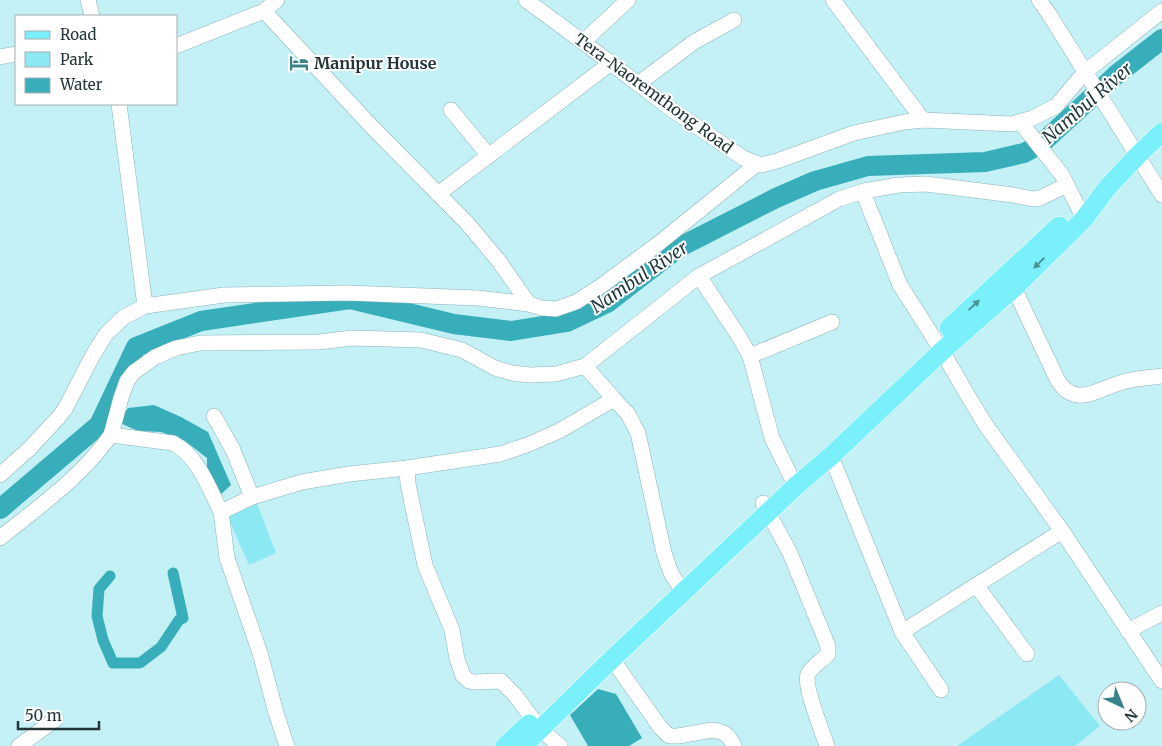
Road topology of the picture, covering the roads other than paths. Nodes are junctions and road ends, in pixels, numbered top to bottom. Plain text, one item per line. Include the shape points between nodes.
1 (88, 0) edge
2 (277, 0) edge
3 (628, 0) edge
4 (833, 0) edge
5 (1039, 0) edge
6 (529, 1) edge
7 (264, 11) junction
8 (1162, 11) edge
9 (92, 15) edge
10 (734, 20) dead end
11 (583, 42) junction
12 (178, 45) edge
13 (15, 54) edge
14 (0, 57) edge
15 (611, 64) junction
16 (1088, 77) junction
17 (638, 84) junction
18 (119, 105) edge
19 (451, 110) dead end
20 (923, 120) junction
21 (1021, 123) junction
22 (1162, 132) edge
23 (1138, 155) junction
24 (489, 156) junction
25 (757, 164) junction
26 (1065, 180) junction
27 (864, 191) junction
28 (438, 194) junction
29 (1162, 195) edge
30 (1081, 214) junction
31 (699, 276) junction
32 (1014, 288) junction
33 (529, 304) junction
34 (144, 306) junction
35 (832, 322) dead end
36 (939, 346) junction
37 (750, 356) junction
38 (585, 366) junction
39 (1162, 376) edge
40 (614, 399) junction
41 (214, 416) dead end
42 (111, 436) junction
43 (831, 456) junction
44 (407, 468) junction
45 (0, 475) edge
46 (791, 477) junction
47 (252, 497) junction
48 (765, 508) junction
49 (221, 512) junction
50 (1062, 531) junction
51 (0, 538) edge
52 (976, 584) junction
53 (680, 587) junction
54 (1162, 613) edge
55 (1128, 631) junction
56 (902, 632) junction
57 (1027, 654) dead end
58 (612, 659) junction
59 (1162, 681) edge
60 (941, 690) dead end
61 (56, 719) dead end
62 (537, 725) junction
63 (19, 746) edge
64 (287, 746) edge
65 (506, 746) edge
66 (523, 746) edge
67 (560, 746) edge
68 (734, 746) edge
69 (827, 746) edge

1 - 9 street
2 - 7 street
3 - 11 street
4 - 20 street
5 - 16 street
6 - 11 street, Tera-Naoremthong Road
7 - 12 street
7 - 28 street
8 - 16 street
10 - 17 street via 694,42
11 - 15 street, Tera-Naoremthong Road
13 - 14 street
15 - 17 street, Tera-Naoremthong Road
15 - 24 street
16 - 21 street via 1056,106
16 - 23 street
17 - 25 street, Tera-Naoremthong Road via 743,158
18 - 34 street
19 - 24 street
20 - 21 street
20 - 25 street via 861,131 777,161
21 - 26 street
22 - 23 main road
23 - 29 street
23 - 30 main road
24 - 28 street
25 - 33 street via 658,244 576,302 556,309
26 - 27 street via 1040,198 1033,199 926,184
26 - 30 street
27 - 31 street via 839,199
27 - 36 street via 893,270
28 - 33 street via 498,260
30 -> 32 main road
36 -> 30 main road
31 - 37 street
31 - 38 street
32 - 36 main road
32 - 39 street via 1057,379 1070,393 1078,396 1092,394 1122,382
33 - 34 street via 478,298 347,293 224,294
34 - 45 street via 124,317 106,334 65,409
35 - 37 street
36 - 43 main road
36 - 46 main road
36 - 50 street via 985,424
37 - 46 street via 772,438
38 - 40 street
38 - 42 street via 556,374 512,374 462,350 421,340 352,338 319,342 200,343 155,357 134,372 127,381
40 - 44 street via 528,445 500,454
40 - 53 street via 628,414 638,433 664,553
41 - 47 street via 233,450
42 - 49 street via 173,443 180,447 204,479
42 - 51 street via 69,482
43 - 48 main road
43 - 56 street
44 - 47 street via 311,481
44 - 62 street via 425,565 452,630 463,676 474,682 501,681
46 - 48 main road
47 - 49 street
48 - 53 main road
48 - 69 street via 790,553 828,646 828,654 809,671 807,681
49 - 64 street via 227,558 260,653
50 - 52 street
50 - 55 street
52 - 56 street
52 - 57 street
53 - 58 main road
53 - 62 main road
54 - 55 street
55 - 59 street
56 - 60 street
58 - 62 main road
58 - 68 street via 669,736 717,730 729,736
61 - 63 street
62 - 65 main road
62 - 66 main road
62 - 67 street

